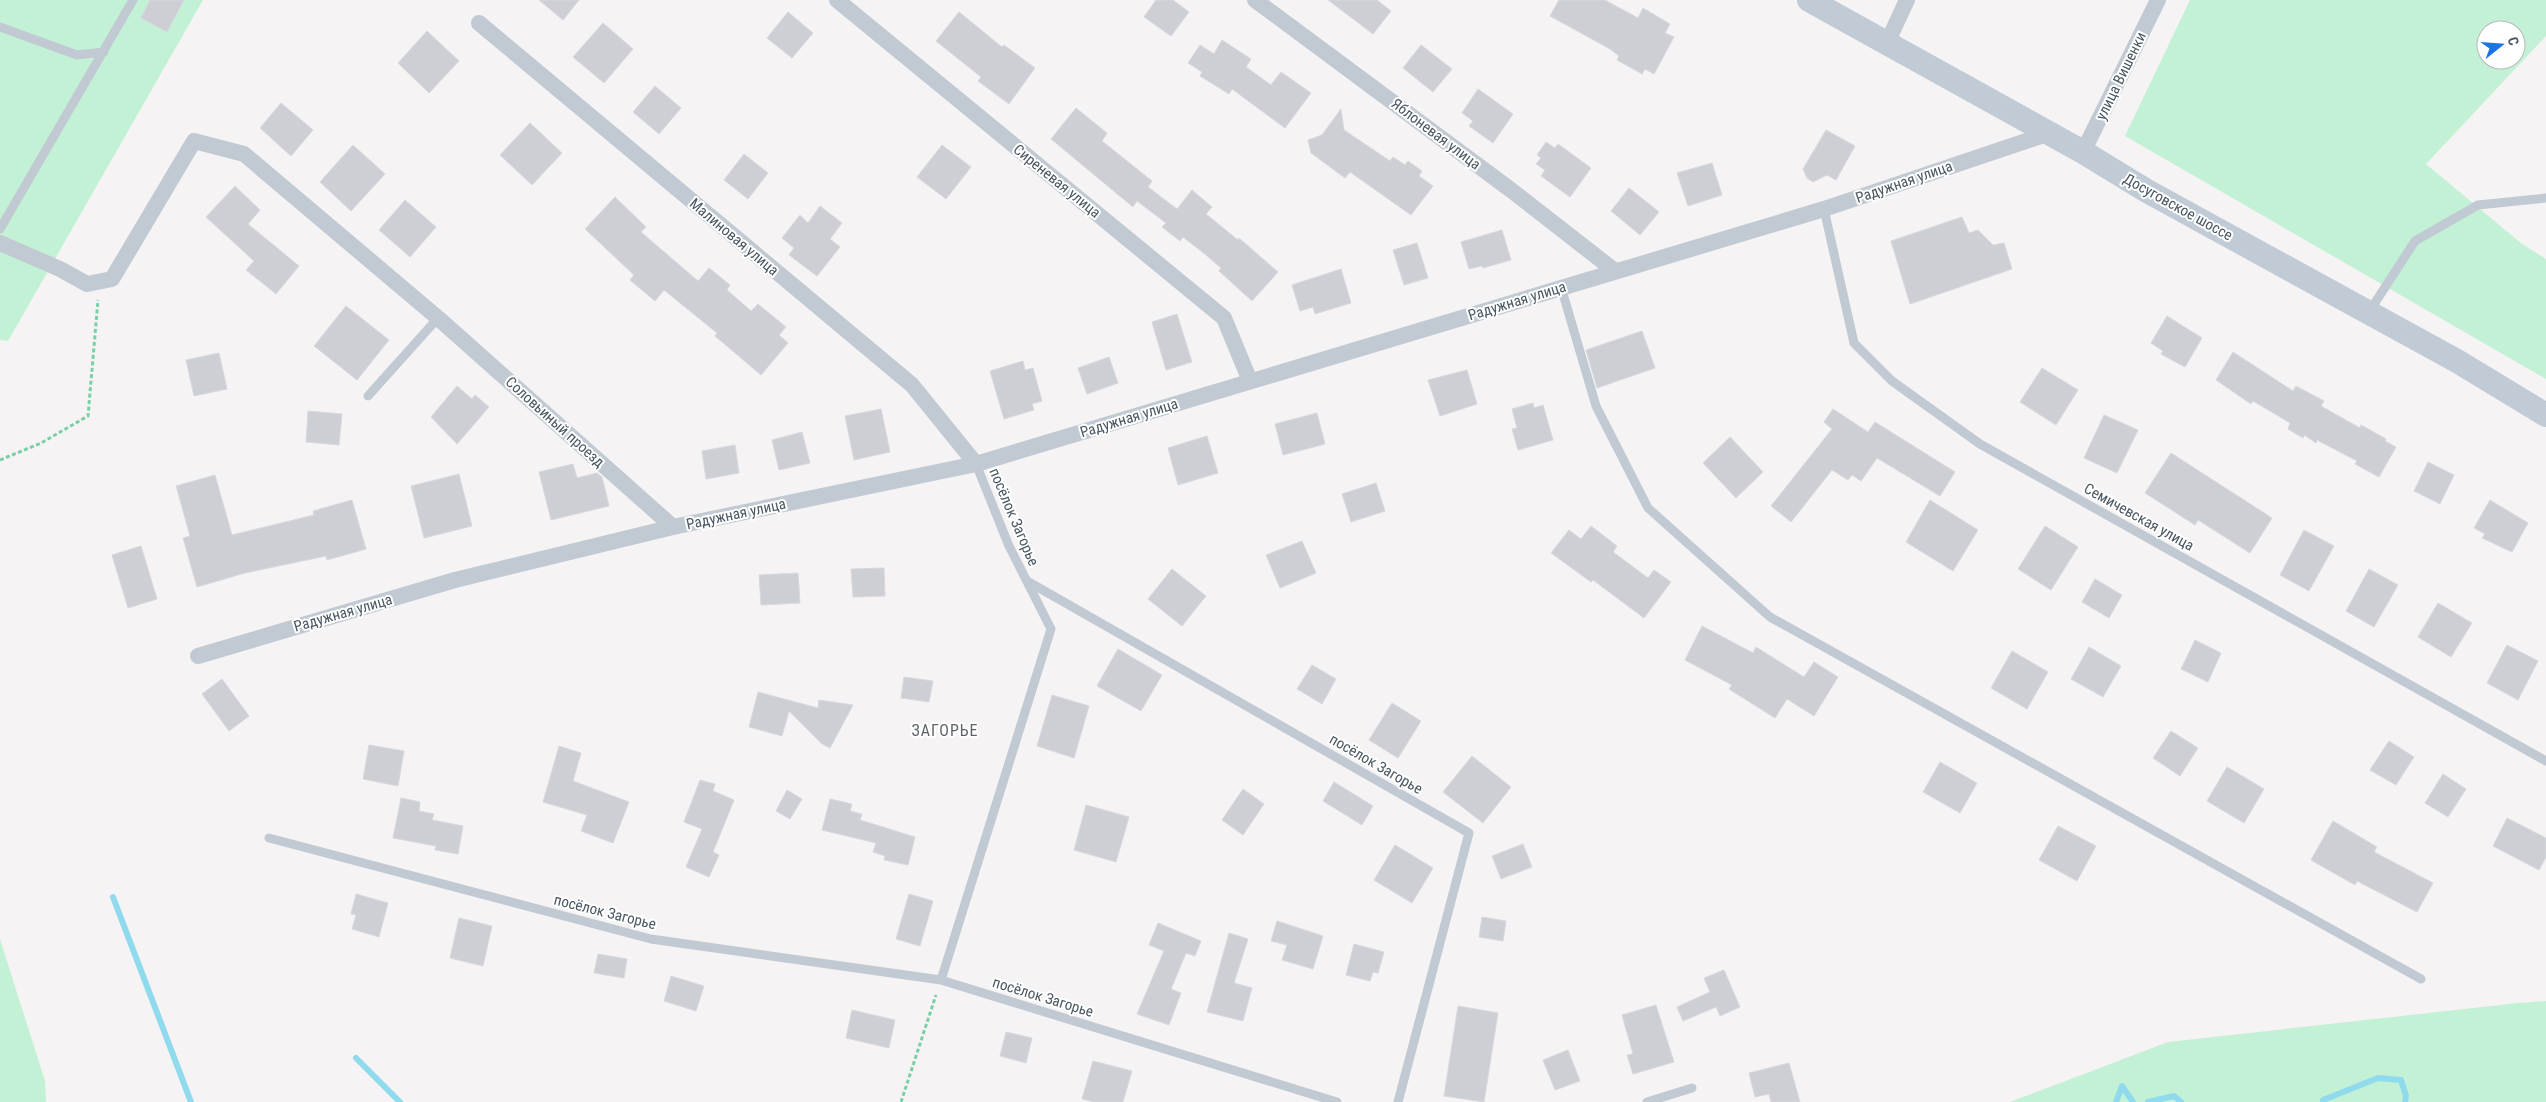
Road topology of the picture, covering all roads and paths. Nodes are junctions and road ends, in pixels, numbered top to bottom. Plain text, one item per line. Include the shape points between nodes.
1 (133, 0) edge
2 (837, 0) edge
3 (1255, 0) edge
4 (1809, 0) edge
5 (1906, 0) edge
6 (2158, 0) edge
7 (479, 24) dead end
8 (0, 27) edge
9 (1888, 43) junction
10 (104, 52) junction
11 (2047, 134) junction
12 (2083, 152) junction
13 (2546, 198) edge
14 (1824, 209) junction
15 (0, 229) edge
16 (0, 244) edge
17 (1615, 272) junction
18 (112, 278) junction
19 (1561, 287) junction
20 (2369, 312) junction
21 (438, 318) junction
22 (1250, 381) junction
23 (368, 396) dead end
24 (2546, 415) edge
25 (0, 460) edge
26 (976, 464) junction
27 (673, 527) junction
28 (1026, 581) junction
29 (198, 656) dead end
30 (2546, 761) edge
31 (269, 838) dead end
32 (2421, 979) dead end
33 (941, 980) junction
34 (1692, 1088) dead end
35 (902, 1102) edge
36 (1337, 1102) edge
37 (1398, 1102) edge
38 (1647, 1102) edge

1 - 10 lane
2 - 22 street, Сиреневая улица via 1224,318
3 - 17 street, Яблоневая улица via 1511,190
4 - 9 main road, Досуговское шоссе
5 - 9 street
6 - 12 street, улица Вишенки
7 - 26 street, Малиновая улица via 912,385
8 - 10 lane via 77,55
9 - 11 main road, Досуговское шоссе
10 - 15 lane
11 - 12 main road, Досуговское шоссе
11 - 14 street, Радужная улица
12 - 20 main road, Досуговское шоссе via 2147,191
13 - 20 lane via 2478,205 2415,241
14 - 17 street, Радужная улица
14 - 30 lane, Семичевская улица via 1854,343 1892,380 1980,444
16 - 18 street via 87,284
17 - 19 street, Радужная улица
18 - 21 street, Соловьиный проезд via 194,141 244,154
18 - 25 path via 99,294 88,416 41,443
19 - 22 street, Радужная улица
19 - 32 lane via 1596,406 1648,508 1770,617
20 - 24 main road, Досуговское шоссе
21 - 23 lane
21 - 27 street, Соловьиный проезд
22 - 26 street, Радужная улица
26 - 27 street, Радужная улица
26 - 28 lane, посёлок Загорье
27 - 29 street, Радужная улица via 455,580
28 - 33 lane, посёлок Загорье via 1051,629
28 - 37 lane, посёлок Загорье via 1469,833
31 - 33 lane, посёлок Загорье via 651,939
33 - 35 path
33 - 36 lane, посёлок Загорье
34 - 38 lane

